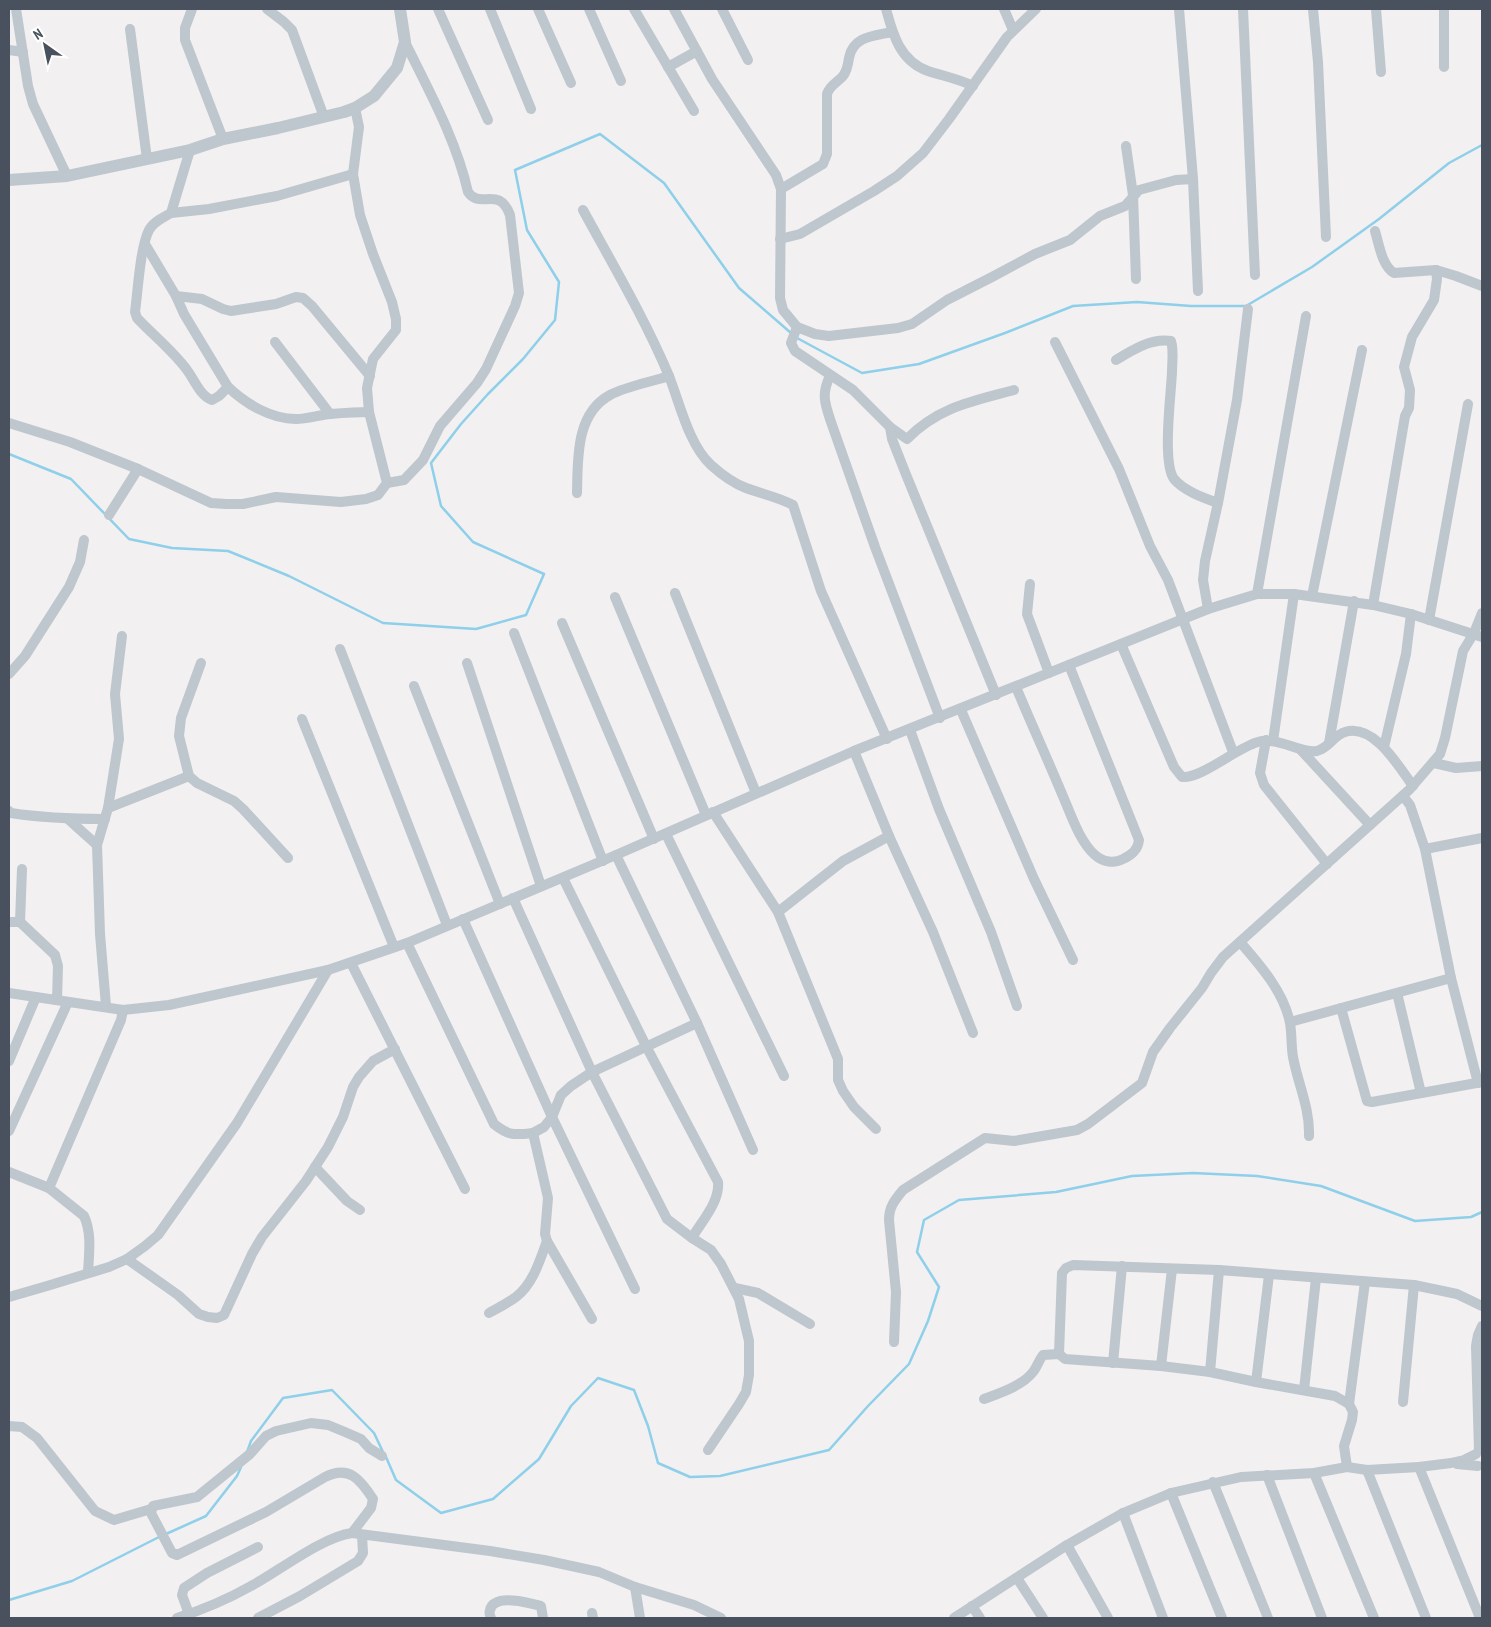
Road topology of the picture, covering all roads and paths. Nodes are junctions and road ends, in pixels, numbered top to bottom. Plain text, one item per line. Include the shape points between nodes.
1 (16, 9) edge
2 (192, 9) edge
3 (267, 9) edge
4 (400, 9) edge
5 (438, 9) edge
6 (490, 9) edge
7 (538, 9) edge
8 (589, 9) edge
9 (634, 9) edge
10 (674, 9) edge
11 (722, 9) edge
12 (886, 9) edge
13 (1004, 9) edge
14 (1036, 9) edge
15 (1179, 9) edge
16 (1242, 9) edge
17 (1313, 9) edge
18 (1376, 9) edge
19 (1444, 9) edge
20 (130, 29) dead end
21 (1013, 30) junction
22 (892, 32) junction
23 (405, 42) junction
24 (9, 50) edge
25 (697, 51) junction
26 (23, 52) junction
27 (748, 60) dead end
28 (668, 67) junction
29 (1444, 67) dead end
30 (1381, 72) dead end
31 (621, 81) dead end
32 (571, 83) dead end
33 (973, 86) junction
34 (355, 108) junction
35 (531, 110) dead end
36 (694, 111) dead end
37 (324, 117) junction
38 (488, 120) dead end
39 (223, 139) junction
40 (1126, 146) dead end
41 (190, 150) junction
42 (147, 159) junction
43 (353, 174) junction
44 (67, 176) junction
45 (1193, 179) junction
46 (9, 180) edge
47 (781, 189) junction
48 (1133, 195) junction
49 (583, 210) dead end
50 (171, 213) junction
51 (1375, 231) dead end
52 (1326, 237) dead end
53 (780, 239) junction
54 (146, 244) junction
55 (1436, 270) junction
56 (1255, 275) dead end
57 (1136, 279) dead end
58 (1482, 286) edge
59 (1198, 291) dead end
60 (176, 296) junction
61 (1248, 310) dead end
62 (1306, 316) dead end
63 (797, 326) junction
64 (275, 342) dead end
65 (1055, 342) dead end
66 (1362, 350) dead end
67 (1116, 360) dead end
68 (370, 376) junction
69 (669, 376) junction
70 (830, 376) junction
71 (228, 387) junction
72 (1014, 390) dead end
73 (1468, 404) dead end
74 (369, 412) junction
75 (330, 414) junction
76 (9, 423) edge
77 (890, 428) junction
78 (138, 469) junction
79 (387, 484) junction
80 (577, 493) dead end
81 (1218, 503) junction
82 (109, 515) dead end
83 (84, 540) dead end
84 (1030, 584) dead end
85 (675, 593) dead end
86 (1257, 594) junction
87 (1294, 594) junction
88 (1312, 596) junction
89 (615, 597) dead end
90 (1354, 601) junction
91 (1373, 605) junction
92 (1208, 610) junction
93 (1482, 613) edge
94 (1411, 614) junction
95 (1182, 620) junction
96 (1429, 620) junction
97 (562, 623) dead end
98 (514, 633) dead end
99 (1478, 635) edge
100 (122, 636) dead end
101 (1121, 644) junction
102 (340, 649) dead end
103 (201, 663) dead end
104 (467, 663) dead end
105 (1068, 665) junction
106 (1049, 673) junction
107 (9, 674) edge
108 (414, 686) dead end
109 (1016, 688) junction
110 (996, 695) junction
111 (961, 710) junction
112 (940, 718) junction
113 (302, 719) dead end
114 (910, 730) junction
115 (887, 739) junction
116 (1270, 741) junction
117 (1329, 743) junction
118 (1298, 747) junction
119 (1384, 747) junction
120 (854, 751) junction
121 (1233, 752) junction
122 (1434, 763) junction
123 (1482, 766) edge
124 (189, 776) junction
125 (1413, 786) junction
126 (756, 793) junction
127 (1403, 796) junction
128 (9, 811) edge
129 (106, 813) junction
130 (710, 813) junction
131 (68, 819) junction
132 (1370, 825) junction
133 (666, 834) junction
134 (889, 836) junction
135 (1482, 838) edge
136 (654, 839) junction
137 (97, 845) junction
138 (1425, 849) junction
139 (616, 855) junction
140 (288, 858) dead end
141 (603, 861) junction
142 (1327, 864) junction
143 (22, 869) dead end
144 (563, 878) junction
145 (541, 886) junction
146 (513, 898) junction
147 (500, 904) junction
148 (778, 912) junction
149 (463, 919) junction
150 (9, 922) edge
151 (20, 922) junction
152 (447, 925) junction
153 (1240, 942) junction
154 (407, 943) junction
155 (394, 947) junction
156 (1073, 960) dead end
157 (351, 963) junction
158 (328, 970) junction
159 (1451, 978) junction
160 (9, 992) edge
161 (1397, 993) junction
162 (36, 997) junction
163 (63, 1001) junction
164 (106, 1006) junction
165 (1017, 1006) dead end
166 (1341, 1008) junction
167 (123, 1010) junction
168 (1290, 1022) junction
169 (697, 1023) junction
170 (973, 1033) dead end
171 (646, 1046) junction
172 (395, 1048) junction
173 (9, 1061) edge
174 (592, 1072) junction
175 (784, 1076) dead end
176 (1480, 1082) edge
177 (1421, 1093) junction
178 (552, 1117) junction
179 (876, 1129) dead end
180 (9, 1131) edge
181 (533, 1133) junction
182 (1309, 1136) dead end
183 (753, 1150) dead end
184 (316, 1167) junction
185 (9, 1172) edge
186 (49, 1188) junction
187 (465, 1190) dead end
188 (360, 1210) dead end
189 (692, 1238) junction
190 (547, 1241) junction
191 (127, 1259) junction
192 (1122, 1266) junction
193 (1172, 1269) junction
194 (1219, 1270) junction
195 (88, 1272) junction
196 (1269, 1275) junction
197 (1316, 1278) junction
198 (1366, 1282) junction
199 (1414, 1285) junction
200 (735, 1288) junction
201 (635, 1289) dead end
202 (9, 1296) edge
203 (1482, 1306) edge
204 (489, 1313) dead end
205 (592, 1319) dead end
206 (810, 1324) dead end
207 (1482, 1326) edge
208 (894, 1342) dead end
209 (1059, 1354) junction
210 (1113, 1363) junction
211 (1161, 1366) junction
212 (1210, 1372) junction
213 (1256, 1382) junction
214 (1304, 1390) junction
215 (1477, 1398) junction
216 (984, 1399) dead end
217 (1403, 1402) dead end
218 (1349, 1404) junction
219 (1482, 1412) edge
220 (9, 1426) edge
221 (708, 1450) dead end
222 (1479, 1450) edge
223 (382, 1456) dead end
224 (1451, 1463) junction
225 (1347, 1467) junction
226 (1419, 1467) junction
227 (1481, 1468) edge
228 (1367, 1470) junction
229 (1314, 1473) junction
230 (1267, 1475) junction
231 (1213, 1482) junction
232 (1171, 1493) junction
233 (151, 1511) junction
234 (1123, 1513) junction
235 (357, 1534) junction
236 (1067, 1545) junction
237 (258, 1547) dead end
238 (1017, 1578) junction
239 (636, 1587) junction
240 (694, 1605) junction
241 (972, 1606) junction
242 (189, 1614) junction
243 (178, 1618) edge
244 (258, 1618) edge
245 (491, 1618) edge
246 (543, 1618) edge
247 (640, 1618) edge
248 (695, 1618) edge
249 (722, 1618) edge
250 (954, 1618) edge
251 (980, 1618) edge
252 (1043, 1618) edge
253 (1108, 1618) edge
254 (1163, 1618) edge
255 (1222, 1618) edge
256 (1268, 1618) edge
257 (1322, 1618) edge
258 (1374, 1618) edge
259 (1426, 1618) edge
260 (1480, 1618) edge

1 - 26 street
2 - 39 street via 185,28 185,40
3 - 37 street via 292,30
4 - 23 street
5 - 38 street
6 - 35 street
7 - 32 street
8 - 31 street
9 - 28 street
10 - 25 street
11 - 27 street
12 - 22 street
13 - 21 street
14 - 21 street
15 - 45 street
16 - 56 street
17 - 52 street
18 - 30 street
19 - 29 street
20 - 42 street
21 - 33 street
22 - 33 street via 896,44 917,66
22 - 47 street via 860,39 854,45 848,67 827,94 826,159
23 - 34 street via 397,68 374,96
23 - 79 street via 450,135 468,192 476,198 501,200 506,205 519,293 477,383 440,426 423,460 404,480
24 - 26 street
25 - 28 street
25 - 47 street via 776,175
26 - 44 street via 33,104
28 - 36 street
33 - 53 street via 923,153 897,176 800,234
34 - 37 street
34 - 43 street via 359,127
37 - 39 street
39 - 41 street
40 - 48 street
41 - 42 street
41 - 50 street
42 - 44 street
43 - 50 street via 277,196
43 - 68 street via 360,214 396,319 396,330 373,359
44 - 46 street
45 - 48 street via 1144,188
45 - 59 street
47 - 53 street
48 - 57 street
48 - 63 street via 1125,206 1100,216 1070,240 1035,254 962,292 912,324 830,336
49 - 69 street
50 - 54 street via 150,229
51 - 55 street via 1389,270 1394,273
53 - 63 street via 780,298 783,310
54 - 60 street
54 - 71 street via 135,312 137,318 187,370 208,398 212,400
55 - 58 street
55 - 91 street via 1438,279 1434,300 1412,337 1404,367 1410,390 1409,408
60 - 68 street via 202,299 231,311 303,298
60 - 71 street
61 - 81 street via 1237,400
62 - 86 street
63 - 70 street via 792,348
64 - 75 street
65 - 95 street via 1118,469 1168,580
66 - 88 street
67 - 81 street via 1152,342 1171,342 1168,444 1172,475 1184,487
68 - 74 street via 367,388
69 - 80 street via 611,395 596,407 580,440
69 - 115 street via 686,422 709,463 725,478 745,488 793,505 821,591
70 - 77 street via 853,390
70 - 112 street via 824,392 831,422
71 - 75 street via 275,416 298,419
72 - 77 street via 939,414 907,438
73 - 96 street
74 - 75 street
74 - 79 street
76 - 78 street via 70,442
77 - 110 street
78 - 79 street via 211,503 226,504 276,497 341,502 366,499 378,495
78 - 82 street
81 - 92 street via 1203,580
83 - 107 street via 80,562 68,587 25,656
84 - 106 street via 1026,614
85 - 126 street
86 - 87 street
86 - 92 street
87 - 88 street
87 - 116 street
88 - 90 street
89 - 130 street
90 - 91 street
90 - 117 street
91 - 94 street
92 - 95 street
93 - 99 street
94 - 96 street
94 - 119 street via 1406,654
95 - 101 street
95 - 121 street
96 - 99 street
97 - 136 street
98 - 141 street
99 - 122 street via 1463,651 1445,738
100 - 129 street via 115,694 119,739
101 - 105 street
101 - 121 street via 1182,777 1195,775
102 - 152 street
103 - 124 street via 181,718 179,736
104 - 145 street
105 - 106 street
105 - 109 street via 1139,840 1134,852 1122,860 1114,863 1094,854 1079,832
106 - 109 street
108 - 147 street
109 - 110 street
110 - 111 street
111 - 112 street
111 - 156 street
112 - 114 street
113 - 155 street
114 - 115 street
114 - 165 street via 939,810 991,932
115 - 120 street
116 - 118 street
116 - 121 street
116 - 142 street via 1260,773 1264,785
117 - 118 street via 1317,751
117 - 119 street via 1346,732 1355,731 1372,737
118 - 132 street
119 - 125 street
120 - 126 street
120 - 134 street
122 - 123 street via 1456,768
122 - 125 street
124 - 129 street
124 - 140 street via 243,808
125 - 127 street
126 - 130 street
127 - 132 street
127 - 138 street via 1410,805
128 - 131 street via 34,817
129 - 131 street
129 - 137 street
130 - 133 street
130 - 148 street
131 - 137 street
132 - 142 street
133 - 136 street
133 - 175 street
134 - 148 street via 843,861
134 - 170 street via 933,932
135 - 138 street
136 - 139 street
137 - 164 street
138 - 159 street
139 - 141 street
139 - 169 street
141 - 144 street
142 - 153 street
143 - 151 street
144 - 145 street
144 - 171 street
145 - 146 street
146 - 147 street
146 - 174 street
147 - 149 street
148 - 179 street via 838,1059 838,1080 854,1107
149 - 152 street
149 - 178 street
150 - 151 street
151 - 163 street via 55,955
152 - 154 street
153 - 168 street via 1260,965 1281,998
153 - 208 street via 1223,957 1153,1052 1142,1083 1121,1100 1077,1130 1014,1141 985,1138 903,1190 889,1209 896,1292
154 - 155 street
154 - 181 street via 494,1124 505,1133
155 - 157 street
157 - 158 street
157 - 172 street
158 - 167 street via 169,1005
158 - 191 street via 237,1123 158,1235
159 - 161 street
159 - 176 street
160 - 162 street
161 - 166 street
161 - 177 street
162 - 163 street
162 - 173 street
163 - 164 street
163 - 180 street
164 - 167 street
166 - 168 street
166 - 177 street via 1367,1101
167 - 186 street
168 - 182 street via 1293,1057 1310,1118
169 - 171 street
169 - 183 street
171 - 174 street
171 - 189 street via 718,1182 715,1199
172 - 184 street via 374,1061 359,1077 343,1117
172 - 187 street
174 - 178 street via 562,1095
174 - 189 street via 667,1219
176 - 177 street
178 - 181 street
178 - 201 street
181 - 190 street via 548,1198
184 - 188 street via 347,1201
184 - 191 street via 262,1237 224,1315 217,1318 199,1314
185 - 186 street
186 - 195 street via 87,1222 90,1238
189 - 200 street via 711,1250
190 - 204 street via 524,1289
190 - 205 street
191 - 195 street
192 - 193 street
192 - 209 street via 1073,1265 1062,1273
192 - 210 street
193 - 194 street
193 - 211 street
194 - 196 street
194 - 212 street
195 - 202 street
196 - 197 street
196 - 213 street
197 - 198 street
197 - 214 street
198 - 199 street
198 - 218 street
199 - 203 street via 1457,1294
199 - 217 street
200 - 206 street via 758,1293
200 - 221 street via 744,1312 749,1341 749,1376 746,1392
207 - 215 street via 1476,1346
209 - 210 street via 1065,1359
209 - 216 street via 1043,1355 1029,1377
210 - 211 street
211 - 212 street
212 - 213 street
213 - 214 street
214 - 218 street via 1335,1396
215 - 219 street
215 - 222 street
218 - 225 street via 1353,1412 1344,1446
220 - 233 street via 22,1428 36,1438 95,1511 114,1520
222 - 224 street via 1464,1460
222 - 227 street via 1476,1458
223 - 233 street via 361,1440 328,1425 311,1423 276,1431 266,1436 250,1454 197,1497 153,1506
224 - 226 street
224 - 227 street
225 - 228 street
225 - 229 street
226 - 228 street
226 - 260 street
228 - 259 street
229 - 230 street
229 - 258 street
230 - 231 street
230 - 257 street
231 - 232 street
231 - 256 street
232 - 234 street
232 - 255 street
233 - 235 street via 172,1554 177,1555 266,1512 333,1473 342,1472 361,1482 373,1499
234 - 236 street
234 - 254 street
235 - 239 street via 544,1560 599,1572
235 - 242 street via 342,1534 250,1587
235 - 244 street via 363,1553 358,1560
236 - 238 street
236 - 253 street
237 - 242 street via 184,1588 182,1595
238 - 241 street
238 - 252 street
239 - 240 street
239 - 247 street
240 - 248 street
240 - 249 street
241 - 250 street
241 - 251 street
242 - 243 street
245 - 246 street via 492,1606 505,1600 541,1606

